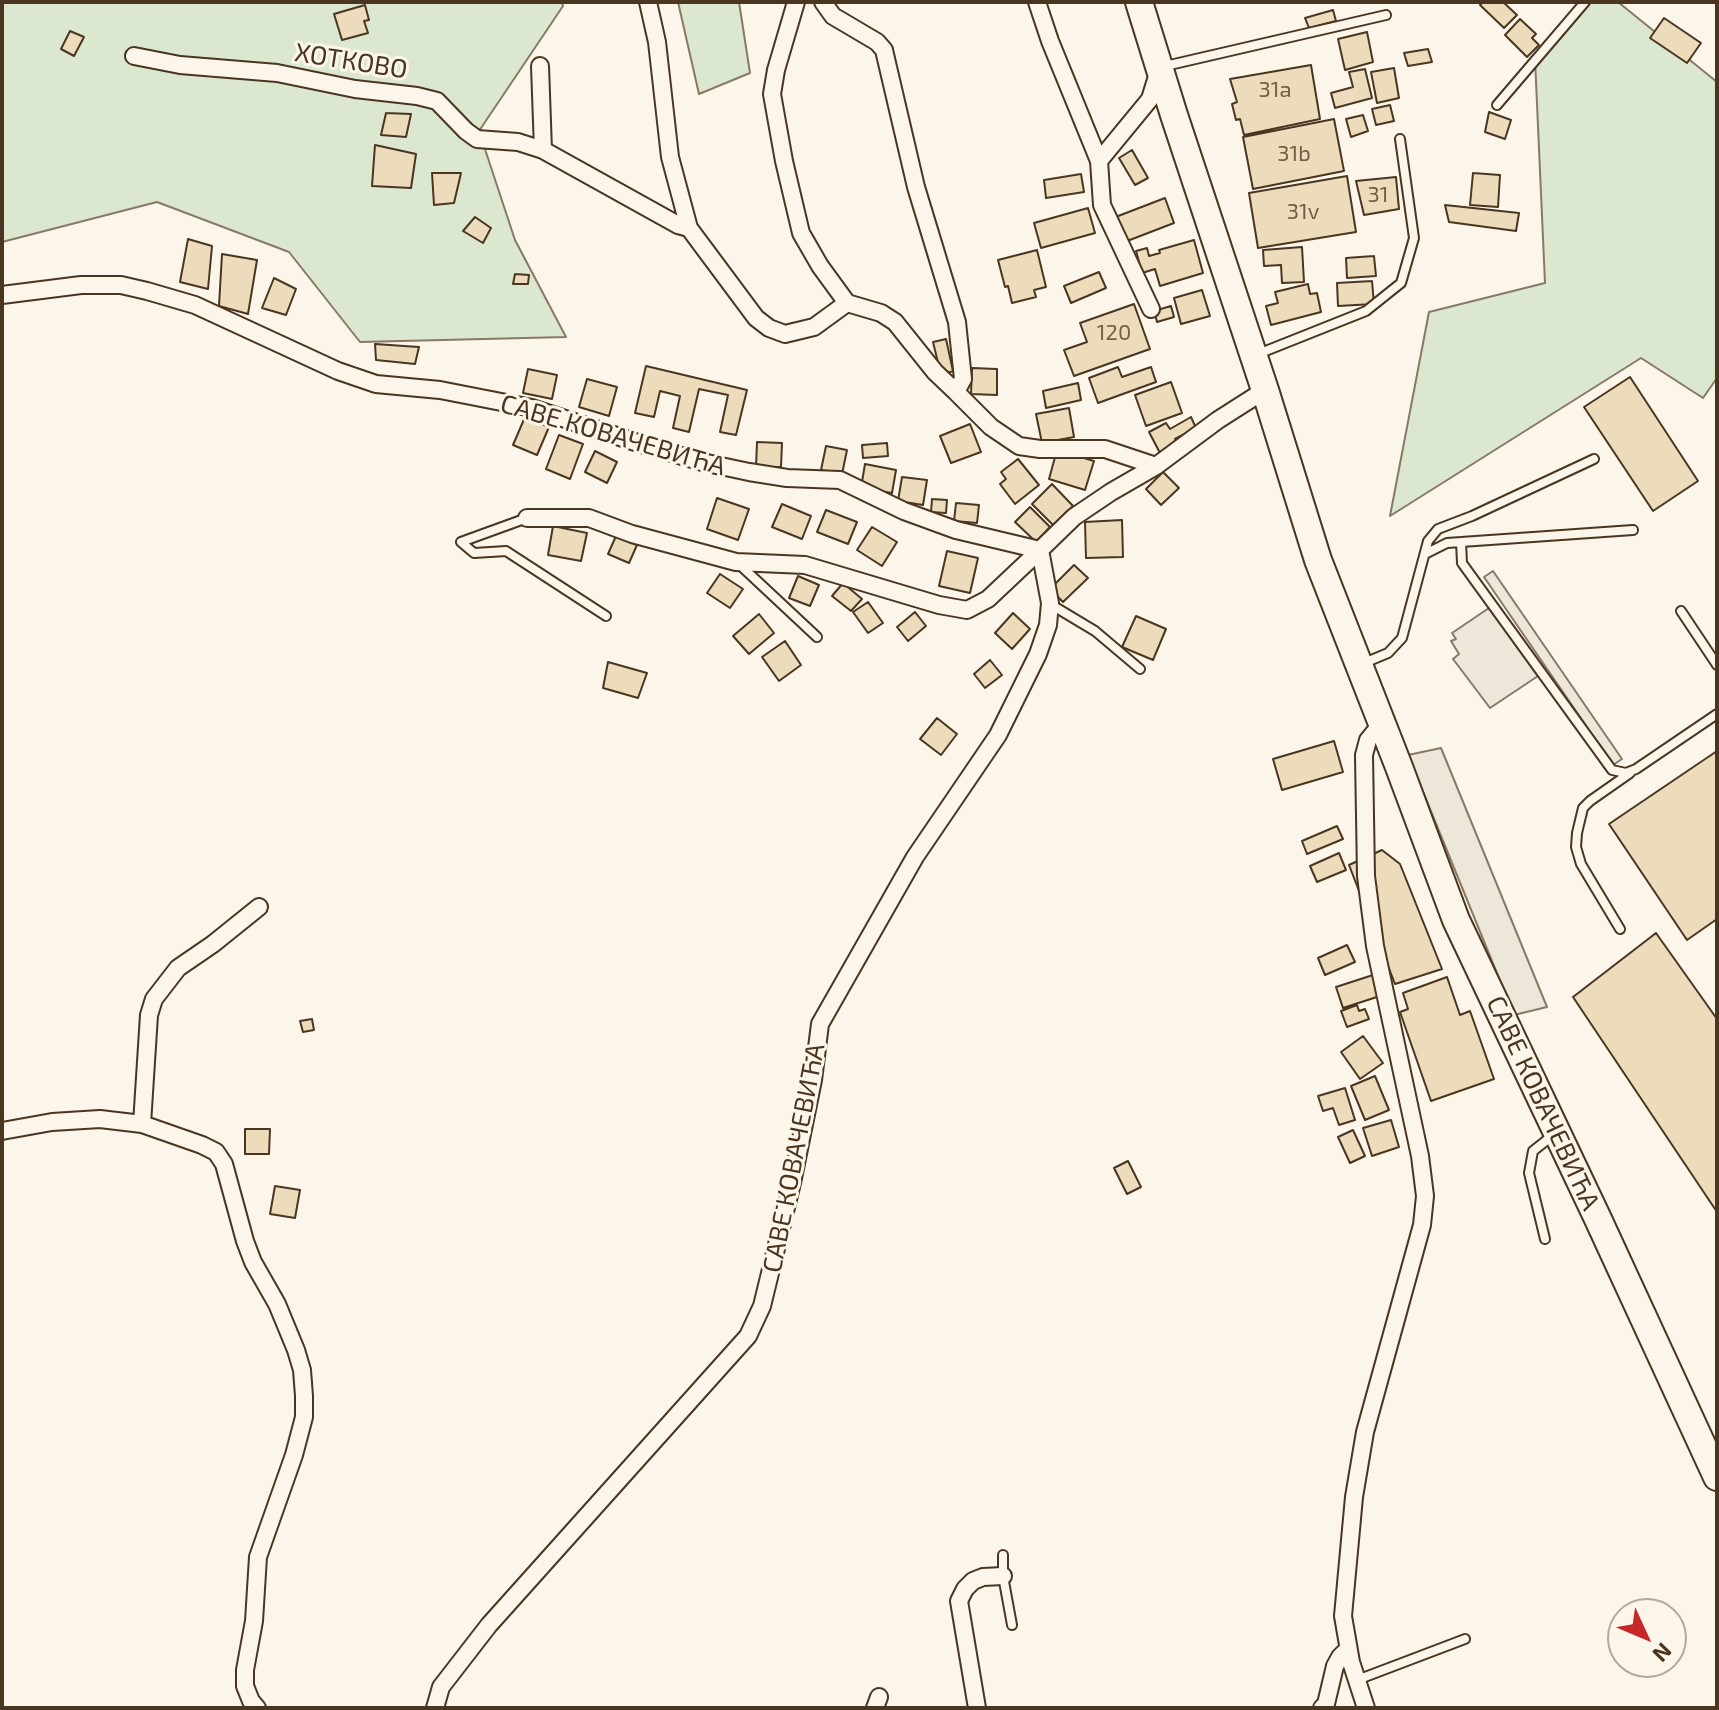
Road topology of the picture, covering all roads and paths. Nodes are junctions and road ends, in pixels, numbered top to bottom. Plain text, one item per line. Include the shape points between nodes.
1 (648, 2) edge
2 (796, 2) edge
3 (823, 2) edge
4 (1037, 2) edge
5 (1139, 2) edge
6 (1585, 2) edge
7 (1386, 15) dead end
8 (134, 56) dead end
9 (540, 66) dead end
10 (1160, 67) junction
11 (1497, 105) dead end
12 (1400, 139) dead end
13 (543, 150) junction
14 (1099, 161) junction
15 (689, 228) junction
16 (2, 295) edge
17 (847, 303) junction
18 (1151, 309) dead end
19 (1254, 356) junction
20 (1265, 390) junction
21 (956, 392) junction
22 (1594, 459) dead end
23 (1156, 466) junction
24 (527, 518) joint
25 (1633, 530) dead end
26 (1461, 542) junction
27 (1040, 550) junction
28 (1425, 554) junction
29 (736, 562) junction
30 (1050, 603) junction
31 (1681, 611) dead end
32 (606, 616) dead end
33 (817, 637) dead end
34 (1360, 665) junction
35 (1717, 665) edge
36 (1140, 669) dead end
37 (1717, 714) edge
38 (1382, 723) junction
39 (1636, 769) junction
40 (259, 907) dead end
41 (1620, 929) dead end
42 (142, 1124) junction
43 (2, 1131) edge
44 (1556, 1133) junction
45 (1545, 1239) dead end
46 (1717, 1477) edge
47 (1003, 1555) dead end
48 (1003, 1576) junction
49 (1012, 1625) dead end
50 (1465, 1639) dead end
51 (1348, 1649) junction
52 (1357, 1680) junction
53 (257, 1708) edge
54 (435, 1708) edge
55 (977, 1708) edge
56 (1322, 1708) edge
57 (1366, 1708) edge

1 - 15 street via 670,157
2 - 17 street via 772,94 801,233
3 - 21 street via 833,16 884,50 916,187 957,322 963,379
4 - 14 street
5 - 10 main road, САВЕ КОВАЧЕВИЋА
6 - 11 lane
7 - 10 lane
8 - 13 street, ХОТКОВО via 417,96 437,101 477,139
9 - 13 street
10 - 14 street via 1150,99
10 - 19 main road, САВЕ КОВАЧЕВИЋА
12 - 19 lane via 1414,238 1401,283 1366,311
13 - 15 street, ХОТКОВО
14 - 18 street via 1102,205
15 - 17 street via 769,328 785,334 814,327
16 - 27 street, САВЕ КОВАЧЕВИЋА via 81,285 147,291 195,305 376,384 532,408 749,472 840,480 956,530
17 - 21 street via 895,322
19 - 20 main road, САВЕ КОВАЧЕВИЋА
20 - 23 street
20 - 34 main road, САВЕ КОВАЧЕВИЋА via 1318,560
21 - 23 street via 1019,446 1105,449
22 - 28 lane via 1438,529
23 - 27 street via 1074,517
24 - 29 street via 589,518
24 - 32 lane via 461,542 474,553 506,551
25 - 26 lane
26 - 28 lane
26 - 39 lane via 1462,563 1605,763 1619,773
27 - 29 street via 988,599 967,610 805,565
27 - 30 street, САВЕ КОВАЧЕВИЋА
28 - 34 lane via 1402,638 1388,653
29 - 33 lane
30 - 36 lane via 1095,631
30 - 54 street, САВЕ КОВАЧЕВИЋА via 1038,654 998,735 915,857 820,1024 792,1183 762,1306 748,1336 489,1625 441,1687
31 - 35 lane
34 - 38 main road, САВЕ КОВАЧЕВИЋА
37 - 39 lane
38 - 44 main road, САВЕ КОВАЧЕВИЋА via 1456,920
38 - 51 street via 1364,755 1366,876 1425,1196 1422,1225 1365,1432 1343,1616
39 - 41 lane via 1583,808 1577,833 1581,864
40 - 42 street via 178,968 154,999
42 - 43 street via 100,1119
42 - 53 street via 202,1145 224,1164 245,1241 302,1370 304,1417 258,1557 245,1670 245,1686
44 - 45 lane via 1533,1151 1530,1161
44 - 46 main road, САВЕ КОВАЧЕВИЋА
47 - 48 lane
48 - 49 lane
48 - 55 street via 973,1581 959,1601
50 - 52 lane
51 - 52 street
51 - 56 street via 1335,1666
52 - 57 street

